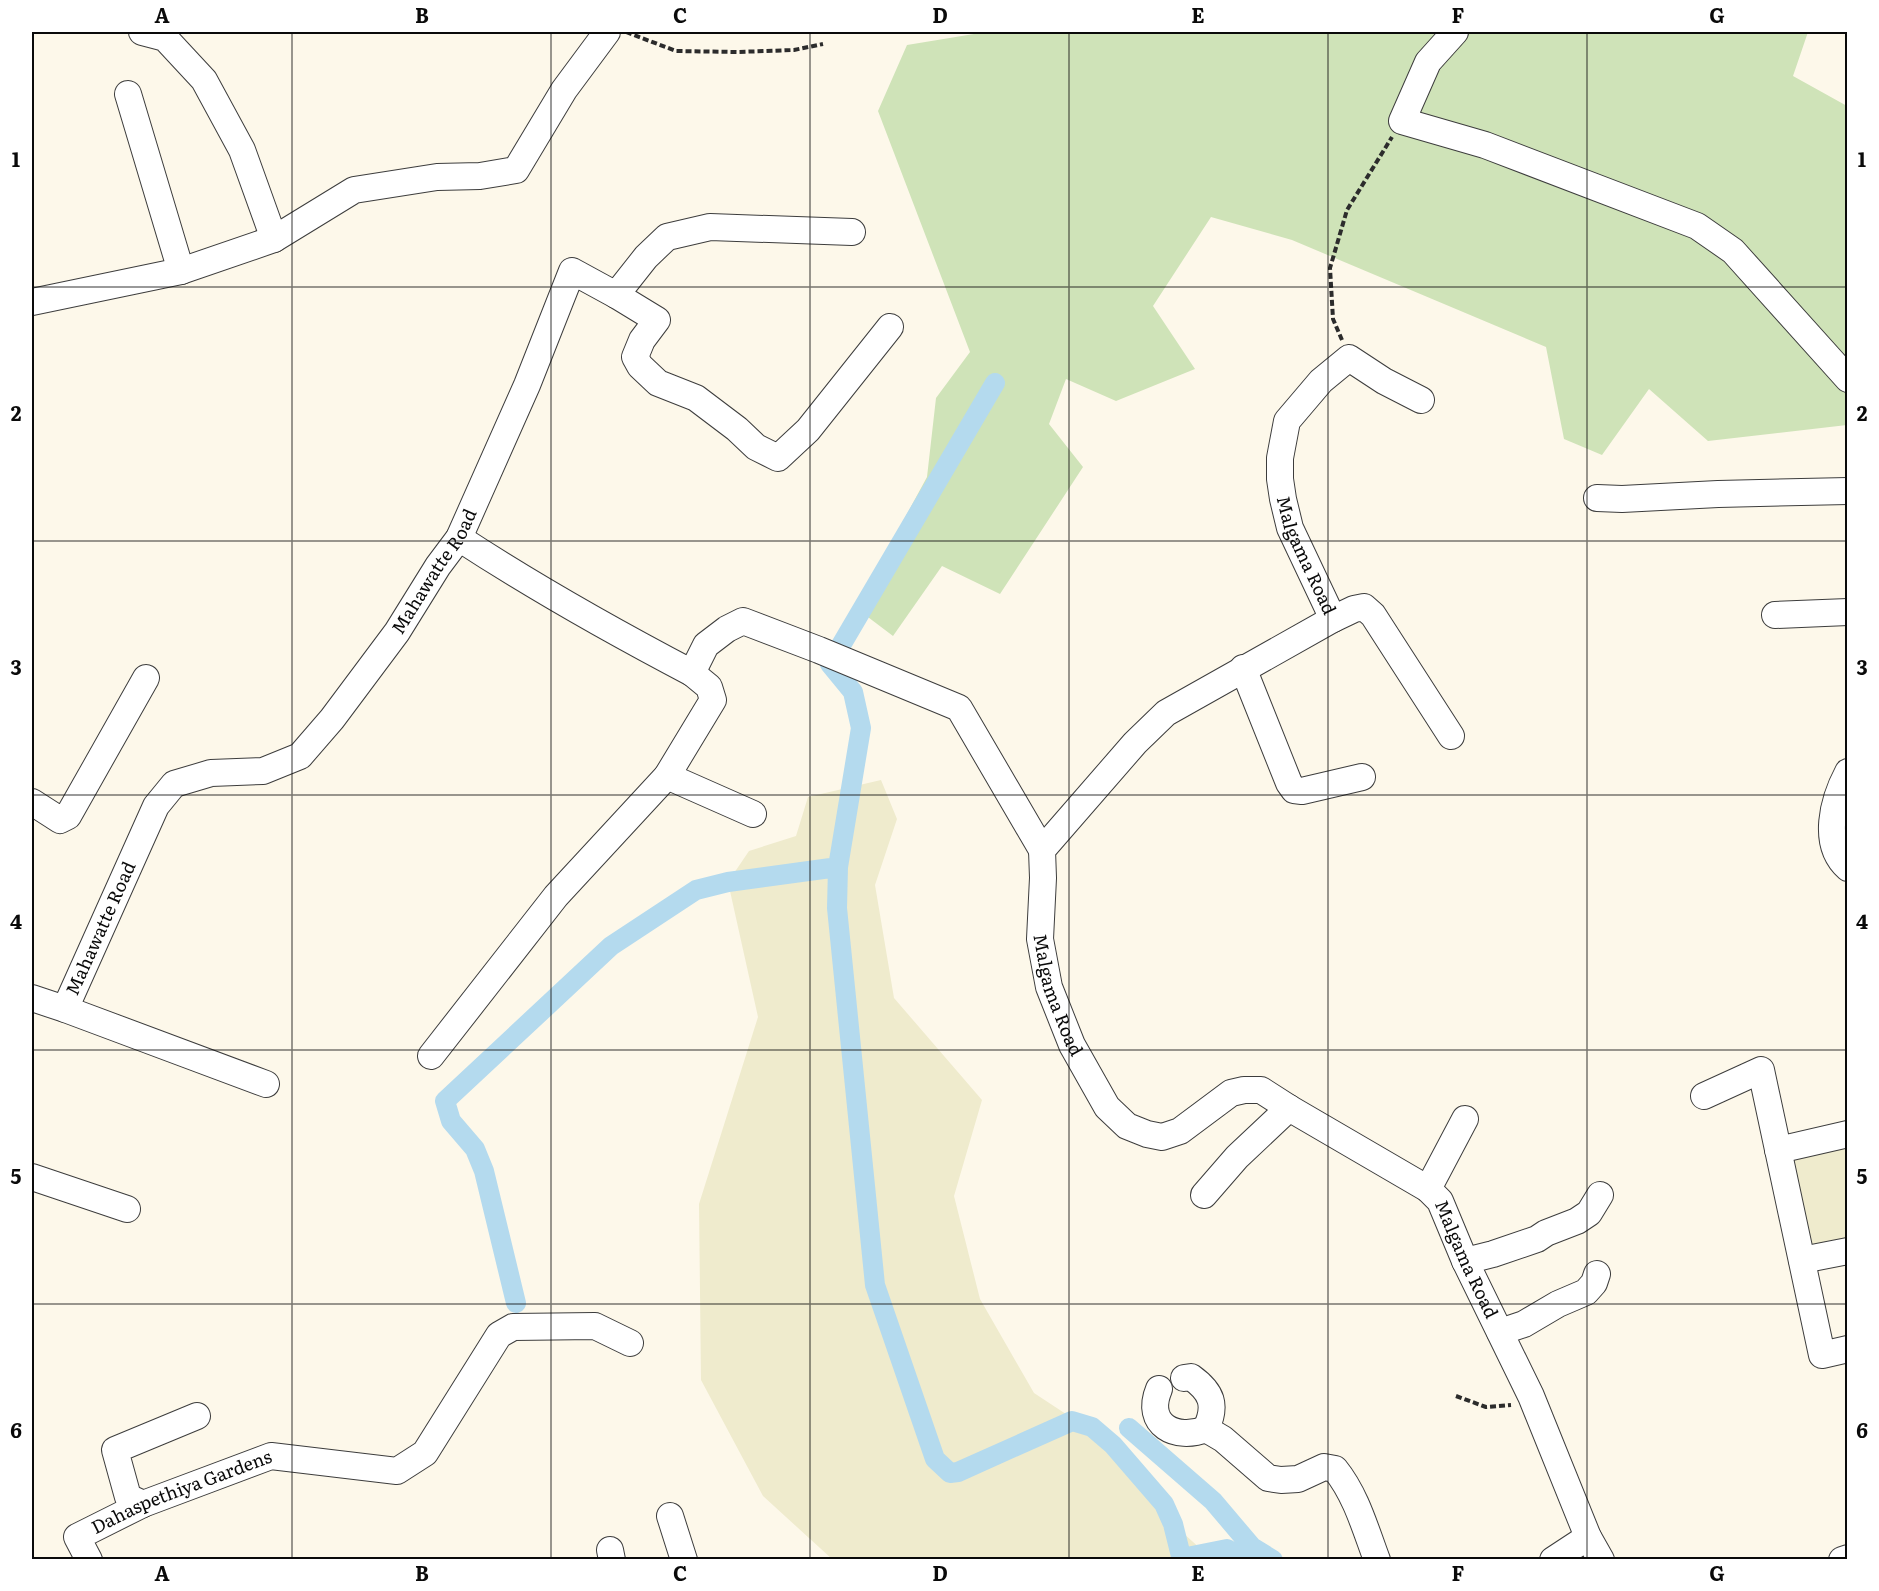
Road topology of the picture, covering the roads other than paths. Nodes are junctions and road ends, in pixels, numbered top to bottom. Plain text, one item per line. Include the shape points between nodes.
1 (142, 32) edge
2 (607, 32) edge
3 (1455, 32) edge
4 (128, 94) dead end
5 (852, 232) dead end
6 (274, 239) junction
7 (181, 271) junction
8 (616, 295) junction
9 (32, 302) edge
10 (890, 327) dead end
11 (1848, 380) edge
12 (1421, 400) dead end
13 (1848, 491) edge
14 (1597, 498) dead end
15 (459, 537) junction
16 (1848, 612) edge
17 (1775, 615) dead end
18 (1333, 619) junction
19 (1243, 668) junction
20 (692, 673) junction
21 (146, 678) dead end
22 (1451, 736) dead end
23 (1848, 772) edge
24 (667, 776) junction
25 (1362, 777) dead end
26 (32, 802) edge
27 (753, 814) dead end
28 (1042, 850) junction
29 (1848, 868) edge
30 (32, 998) edge
31 (65, 1009) junction
32 (431, 1056) dead end
33 (266, 1084) dead end
34 (1704, 1096) dead end
35 (1289, 1108) junction
36 (1465, 1119) dead end
37 (1848, 1134) edge
38 (1778, 1150) junction
39 (32, 1177) edge
40 (1428, 1190) junction
41 (1204, 1195) dead end
42 (1600, 1195) dead end
43 (127, 1209) dead end
44 (1848, 1251) edge
45 (1802, 1260) junction
46 (1465, 1261) junction
47 (1597, 1274) dead end
48 (1500, 1332) junction
49 (630, 1343) dead end
50 (1848, 1349) edge
51 (1184, 1378) dead end
52 (1159, 1389) dead end
53 (197, 1416) dead end
54 (1206, 1429) junction
55 (143, 1504) junction
56 (670, 1516) dead end
57 (1588, 1537) junction
58 (1848, 1558) edge
59 (89, 1560) edge
60 (684, 1560) edge
61 (1377, 1560) edge
62 (1553, 1560) edge
63 (1601, 1560) edge
64 (1842, 1560) edge

1 - 6 street via 165,38 204,80 242,150
2 - 6 street via 564,90 516,170 354,190
3 - 11 street via 1428,62 1402,121 1485,145 1697,226 1733,251
4 - 7 street
5 - 8 street via 710,227 667,237
6 - 7 street
7 - 9 street
8 - 10 street via 657,320 635,357 640,366 658,383 696,398 756,447 778,458 808,430
8 - 15 street, Mahawatte Road via 572,271 527,385
12 - 18 street, Malgama Road via 1349,358 1321,381 1287,421 1280,458 1281,489 1290,528
13 - 14 street
15 - 20 street via 626,639
15 - 31 street, Mahawatte Road via 397,632 300,756 262,771 211,773 174,784 156,806
16 - 17 street
18 - 19 street, Malgama Road
18 - 22 street via 1364,607 1373,615
19 - 25 street via 1294,790
19 - 28 street, Malgama Road via 1166,713
20 - 24 street via 709,687 713,699
20 - 28 street via 706,645 743,621 959,708
21 - 26 street via 68,816 60,820
23 - 29 street via 1832,818 1835,849
24 - 27 street
24 - 32 street via 556,896
28 - 35 street, Malgama Road via 1040,939 1048,987 1072,1045 1107,1107 1127,1126 1162,1137 1180,1131 1231,1093 1244,1090 1261,1090
30 - 31 street, Mahawatte Road
31 - 33 street
34 - 38 street via 1761,1070
35 - 40 street, Malgama Road
35 - 41 street
36 - 40 street
37 - 38 street
38 - 45 street
39 - 43 street
40 - 46 street, Malgama Road via 1440,1201
42 - 46 street via 1589,1213 1577,1221 1537,1239
44 - 45 street
45 - 50 street via 1822,1355
46 - 48 street, Malgama Road
47 - 48 street via 1586,1292
48 - 57 street, Malgama Road via 1531,1396
49 - 55 street, Dahaspethiya Gardens via 595,1326 513,1327 499,1335 424,1453 397,1471 271,1456
51 - 54 street via 1191,1377 1208,1392 1212,1405
52 - 54 street via 1157,1416 1168,1430 1178,1434
53 - 55 street via 115,1450 128,1497
54 - 61 street via 1268,1478 1298,1479 1324,1467 1335,1469 1354,1499
55 - 59 street, Dahaspethiya Gardens via 77,1536
56 - 60 street
57 - 62 street
57 - 63 street, Malgama Road
58 - 64 street

